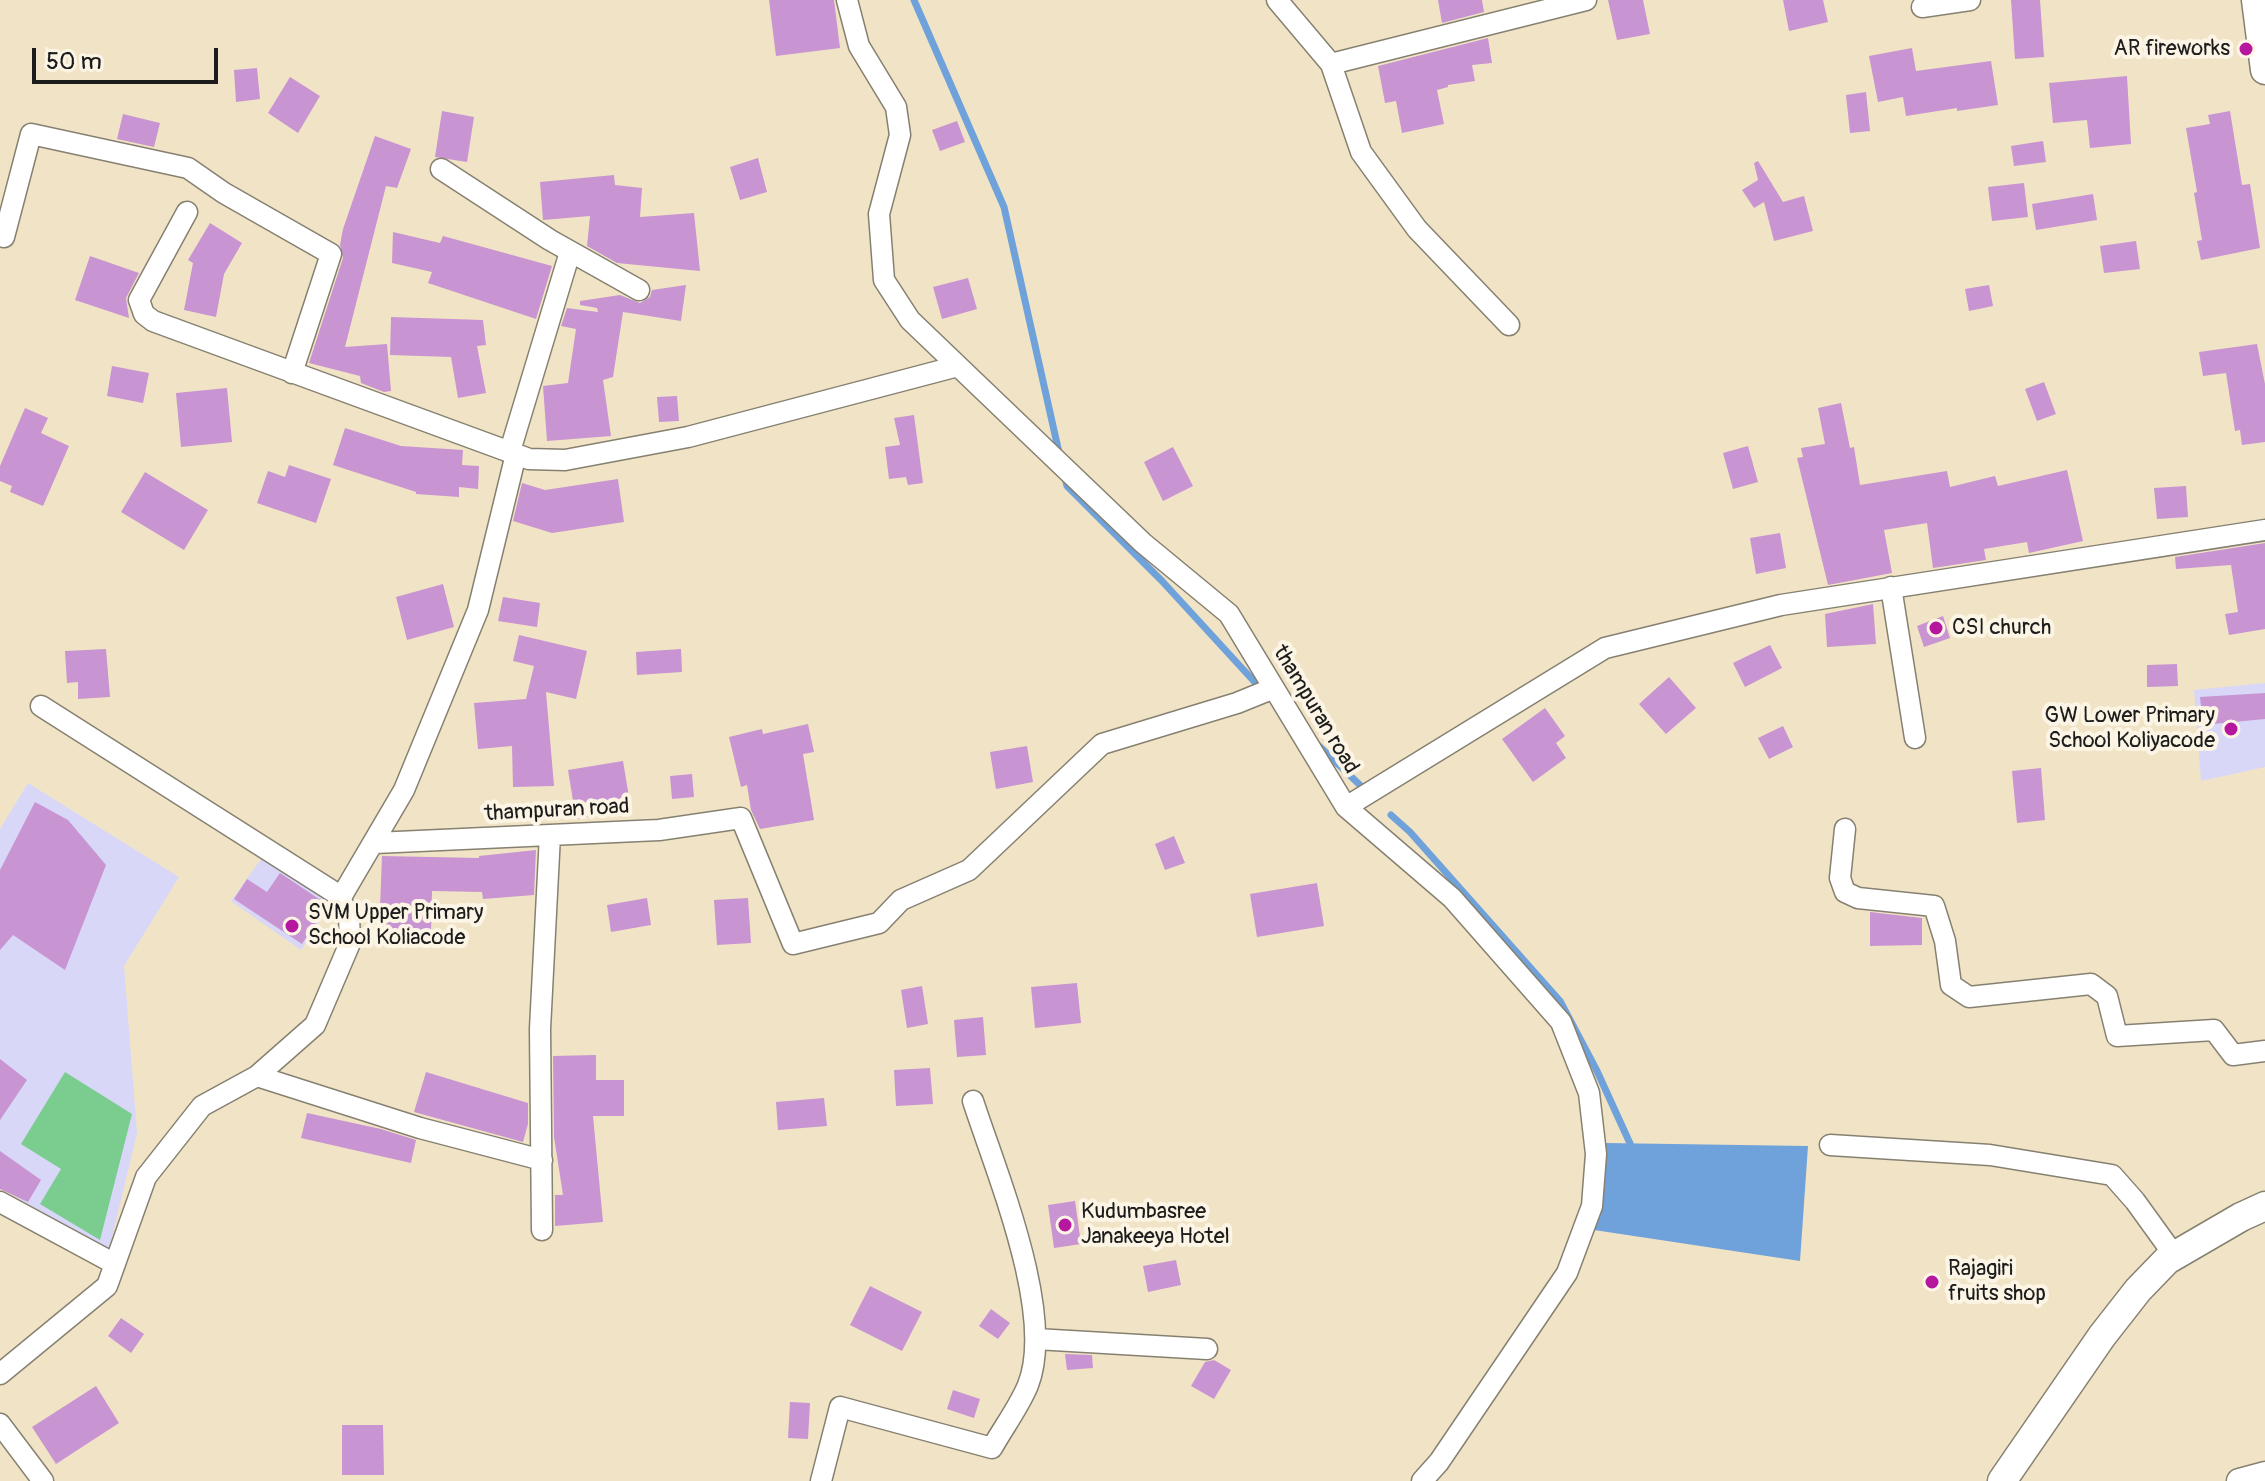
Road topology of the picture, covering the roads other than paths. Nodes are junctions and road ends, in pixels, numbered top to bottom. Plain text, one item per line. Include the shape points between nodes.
1 (847, 0) edge
2 (1277, 0) edge
3 (1586, 0) edge
4 (1970, 0) edge
5 (2256, 0) edge
6 (1922, 7) dead end
7 (1331, 64) junction
8 (2265, 70) edge
9 (441, 169) dead end
10 (187, 212) dead end
11 (0, 236) edge
12 (570, 252) junction
13 (639, 290) dead end
14 (1509, 325) dead end
15 (958, 366) junction
16 (292, 373) junction
17 (513, 452) junction
18 (2265, 530) edge
19 (1891, 587) junction
20 (1273, 688) junction
21 (41, 706) dead end
22 (1915, 738) dead end
23 (1346, 807) junction
24 (1845, 829) dead end
25 (550, 835) junction
26 (375, 843) junction
27 (340, 899) junction
28 (2265, 1051) edge
29 (257, 1076) junction
30 (973, 1101) dead end
31 (1830, 1145) dead end
32 (542, 1160) junction
33 (0, 1202) edge
34 (2265, 1206) edge
35 (542, 1230) dead end
36 (2174, 1255) junction
37 (115, 1264) junction
38 (1036, 1339) junction
39 (1207, 1349) dead end
40 (0, 1374) edge
41 (0, 1424) edge
42 (1441, 1472) edge
43 (2265, 1474) edge
44 (43, 1481) edge
45 (821, 1481) edge
46 (1422, 1481) edge
47 (2002, 1481) edge
48 (2239, 1481) edge

1 - 15 street, thampuran road via 859,46 896,107 900,135 879,214 884,280 910,320
2 - 7 street
3 - 7 street
4 - 6 street
5 - 8 main road
7 - 14 street via 1361,152 1417,229
9 - 12 street
10 - 16 street via 139,300 144,314
11 - 16 street via 4,237 31,134 188,168 331,254
12 - 13 street
12 - 17 street
15 - 17 street via 688,437 565,460 529,459
15 - 20 street, thampuran road via 1143,543 1229,614
16 - 17 street
17 - 26 street via 478,610 404,790
18 - 19 street
19 - 22 street
19 - 23 street via 1781,605 1605,648
20 - 23 street, thampuran road
20 - 25 street, thampuran road via 1102,744 969,870 901,900 879,923 793,944 741,818 659,830
21 - 27 street
23 - 42 street, thampuran road via 1452,898 1561,1022 1589,1093 1596,1154 1592,1206 1567,1273
24 - 28 street via 1840,878 1845,892 1934,906 1951,985 1969,997 2091,984 2107,996 2117,1036 2214,1030 2233,1055
25 - 26 street, thampuran road
25 - 32 street via 540,1029
26 - 27 street
27 - 29 street via 349,915 350,943 315,1025
29 - 32 street
29 - 37 street via 202,1106 146,1177
30 - 38 street via 1021,1248
31 - 36 street via 1990,1155 2112,1175
32 - 35 street
33 - 37 street
34 - 36 main road
36 - 47 main road via 2102,1336
37 - 40 street via 107,1286
38 - 39 street
38 - 45 street via 1029,1383 992,1448 840,1407
41 - 44 street
42 - 46 street, thampuran road
43 - 48 street

